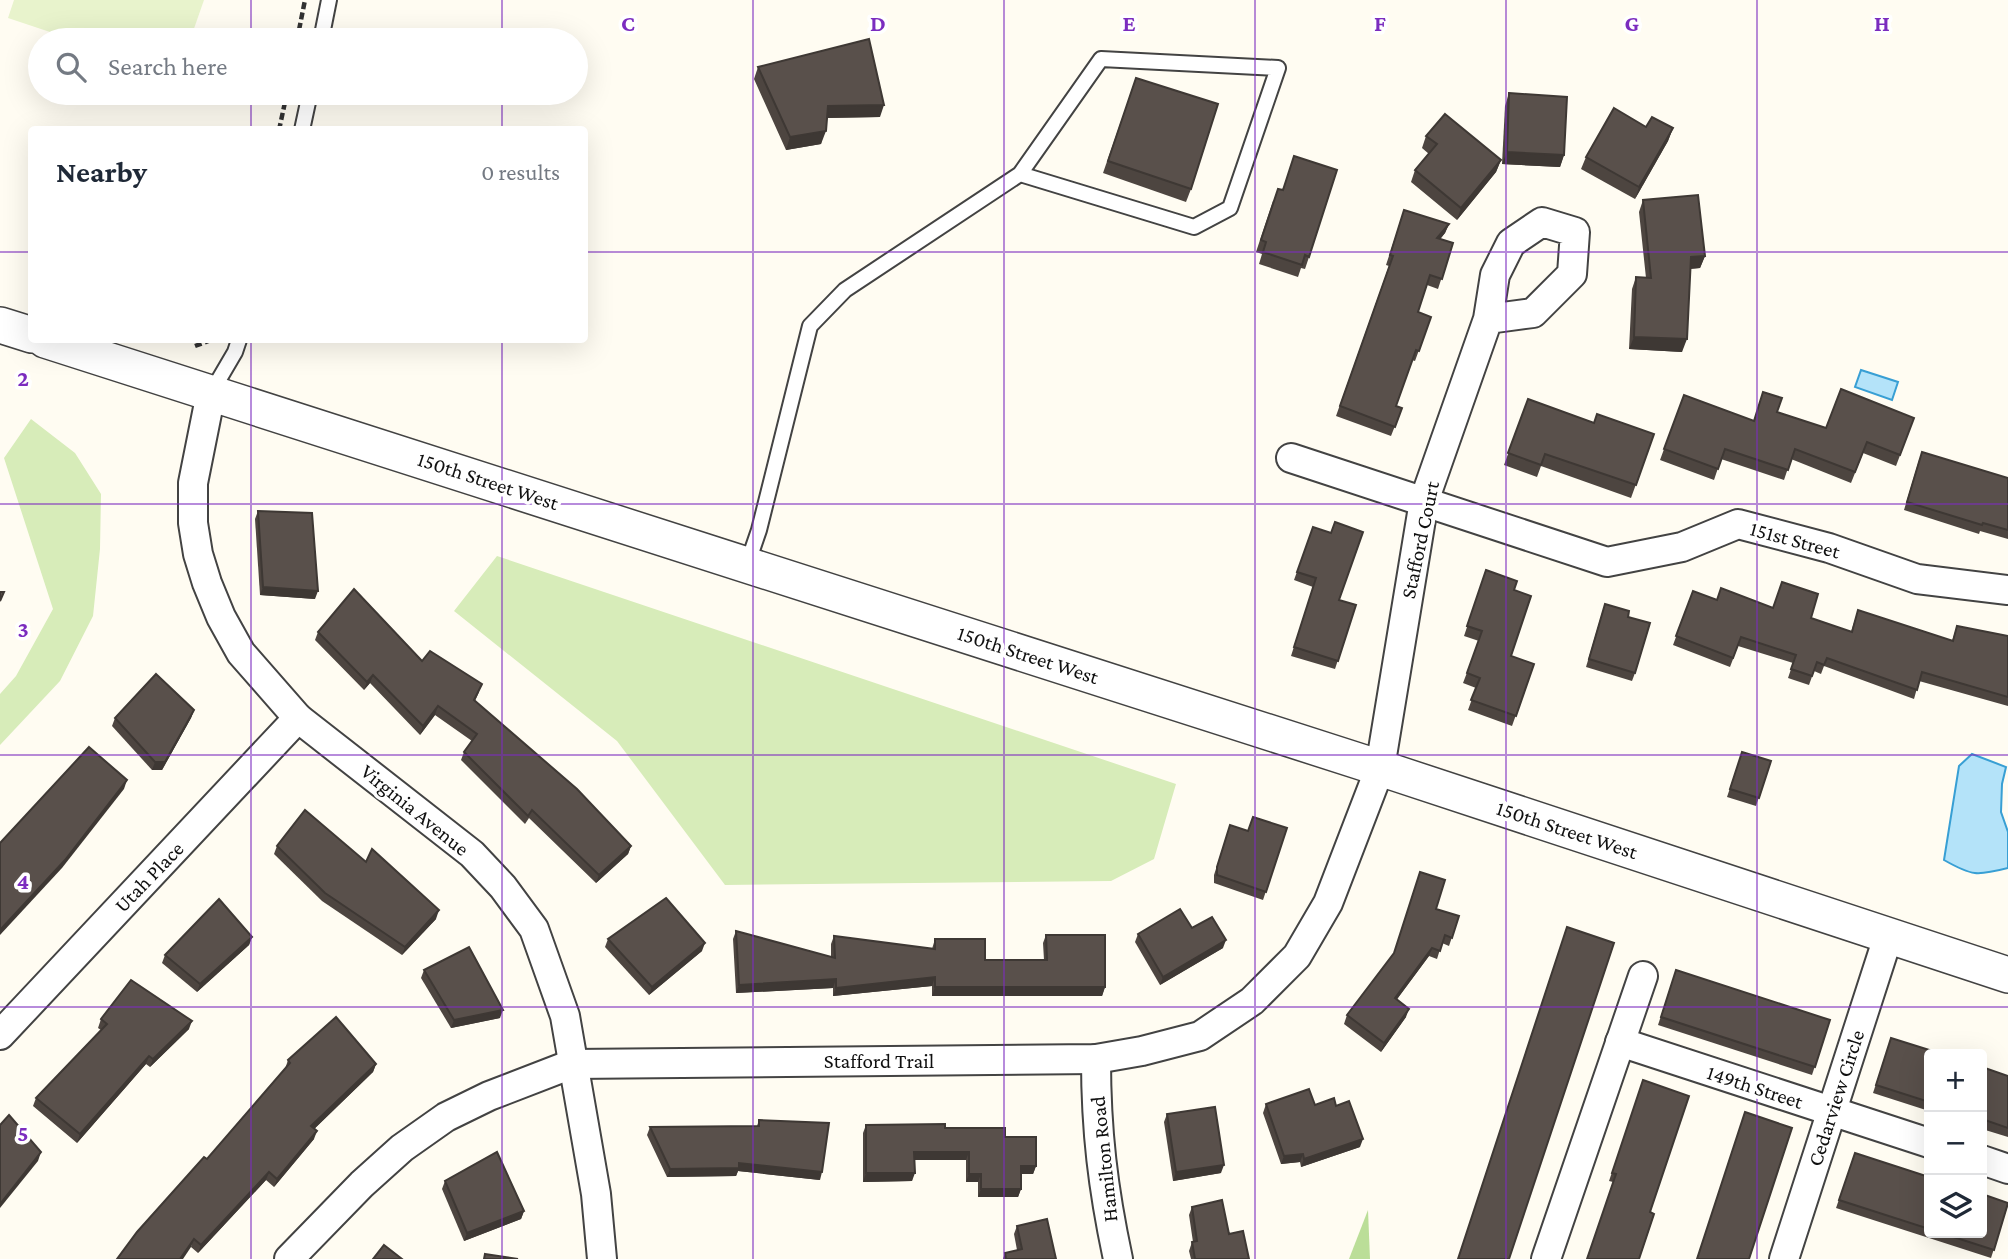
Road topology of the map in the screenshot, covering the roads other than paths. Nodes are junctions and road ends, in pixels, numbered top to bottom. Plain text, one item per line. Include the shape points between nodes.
1 (328, 0) edge
2 (323, 28) edge
3 (307, 105) edge
4 (303, 126) edge
5 (1020, 174) junction
6 (1488, 320) dead end
7 (0, 325) edge
8 (28, 334) edge
9 (54, 343) edge
10 (238, 343) edge
11 (211, 393) junction
12 (1291, 458) dead end
13 (1424, 501) junction
14 (747, 565) junction
15 (2008, 590) edge
16 (298, 718) junction
17 (1380, 768) junction
18 (1888, 937) junction
19 (2008, 975) edge
20 (1643, 976) dead end
21 (0, 1035) edge
22 (1620, 1042) junction
23 (1096, 1059) junction
24 (572, 1063) junction
25 (1832, 1112) junction
26 (1924, 1141) edge
27 (1987, 1162) edge
28 (2008, 1169) edge
29 (289, 1259) edge
30 (602, 1259) edge
31 (1118, 1259) edge
32 (1546, 1259) edge
33 (1784, 1259) edge

1 - 2 lane
3 - 4 lane
5 - 5 lane via 1194,227 1230,208 1278,68 1101,59
5 - 14 lane via 845,290 810,326
6 - 13 street, Stafford Court
7 - 8 street
9 - 11 street, 150th Street West
10 - 11 lane
11 - 14 street, 150th Street West
11 - 16 street, Virginia Avenue via 193,483 198,554 221,617 241,653
12 - 13 street, 151st Street
13 - 15 street, 151st Street via 1607,562 1682,547 1738,524 1829,548 1917,579
13 - 17 street, Stafford Court
14 - 17 street, 150th Street West
16 - 21 street, Utah Place
16 - 24 street, Virginia Avenue via 472,854 503,887 534,929 565,1016
17 - 18 street, 150th Street West
17 - 23 street, Stafford Trail via 1328,903 1297,956 1252,1001 1200,1036
18 - 19 street, 150th Street West
18 - 25 street, Cedarview Circle
20 - 22 street
22 - 25 street, 149th Street
22 - 32 street
23 - 24 street, Stafford Trail
23 - 31 street, Hamilton Road via 1096,1122
24 - 29 street, Stafford Trail via 446,1117 362,1184
24 - 30 street, Virginia Avenue via 596,1194
25 - 26 street, 149th Street
25 - 33 street, Cedarview Circle
27 - 28 street

